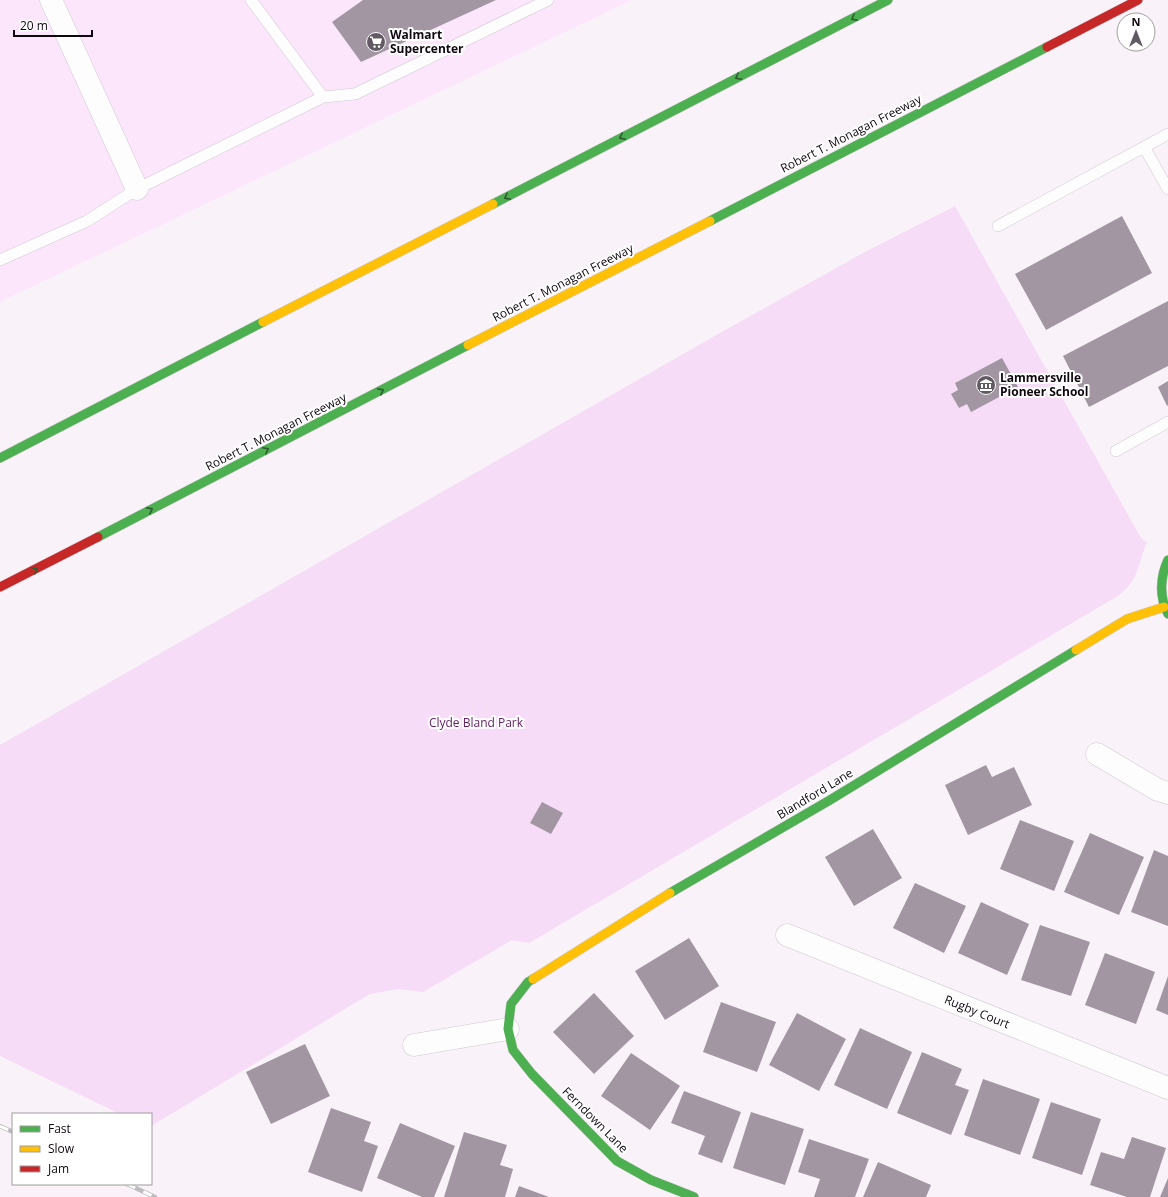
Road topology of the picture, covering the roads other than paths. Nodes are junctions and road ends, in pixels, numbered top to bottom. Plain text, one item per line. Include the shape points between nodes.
1 (51, 0) edge
2 (251, 0) edge
3 (548, 0) edge
4 (888, 0) edge
5 (1138, 0) edge
6 (323, 97) junction
7 (1168, 134) edge
8 (1144, 147) junction
9 (137, 189) junction
10 (1168, 189) edge
11 (998, 226) dead end
12 (0, 260) edge
13 (1168, 422) edge
14 (1116, 451) dead end
15 (0, 458) edge
16 (1168, 560) edge
17 (0, 588) edge
18 (1166, 611) edge
19 (1097, 754) dead end
20 (1168, 793) edge
21 (787, 935) dead end
22 (508, 1029) junction
23 (414, 1045) dead end
24 (1168, 1088) edge
25 (694, 1197) edge

1 - 9 street
2 - 6 lane
3 - 6 lane via 355,94
4 -> 15 main road
17 -> 5 main road, Robert T. Monagan Freeway
6 - 9 lane
7 - 8 lane
8 - 10 lane
8 - 11 lane
9 - 12 lane via 87,221
13 - 14 lane
16 - 18 main road via 1164,566 1162,593
18 - 22 main road, Blandford Lane via 1127,619 830,800 665,896 528,982 511,1004
19 - 20 street via 1158,790
21 - 24 street, Rugby Court
22 - 23 street
22 - 25 main road, Ferndown Lane via 513,1050 532,1074 617,1161 651,1180

